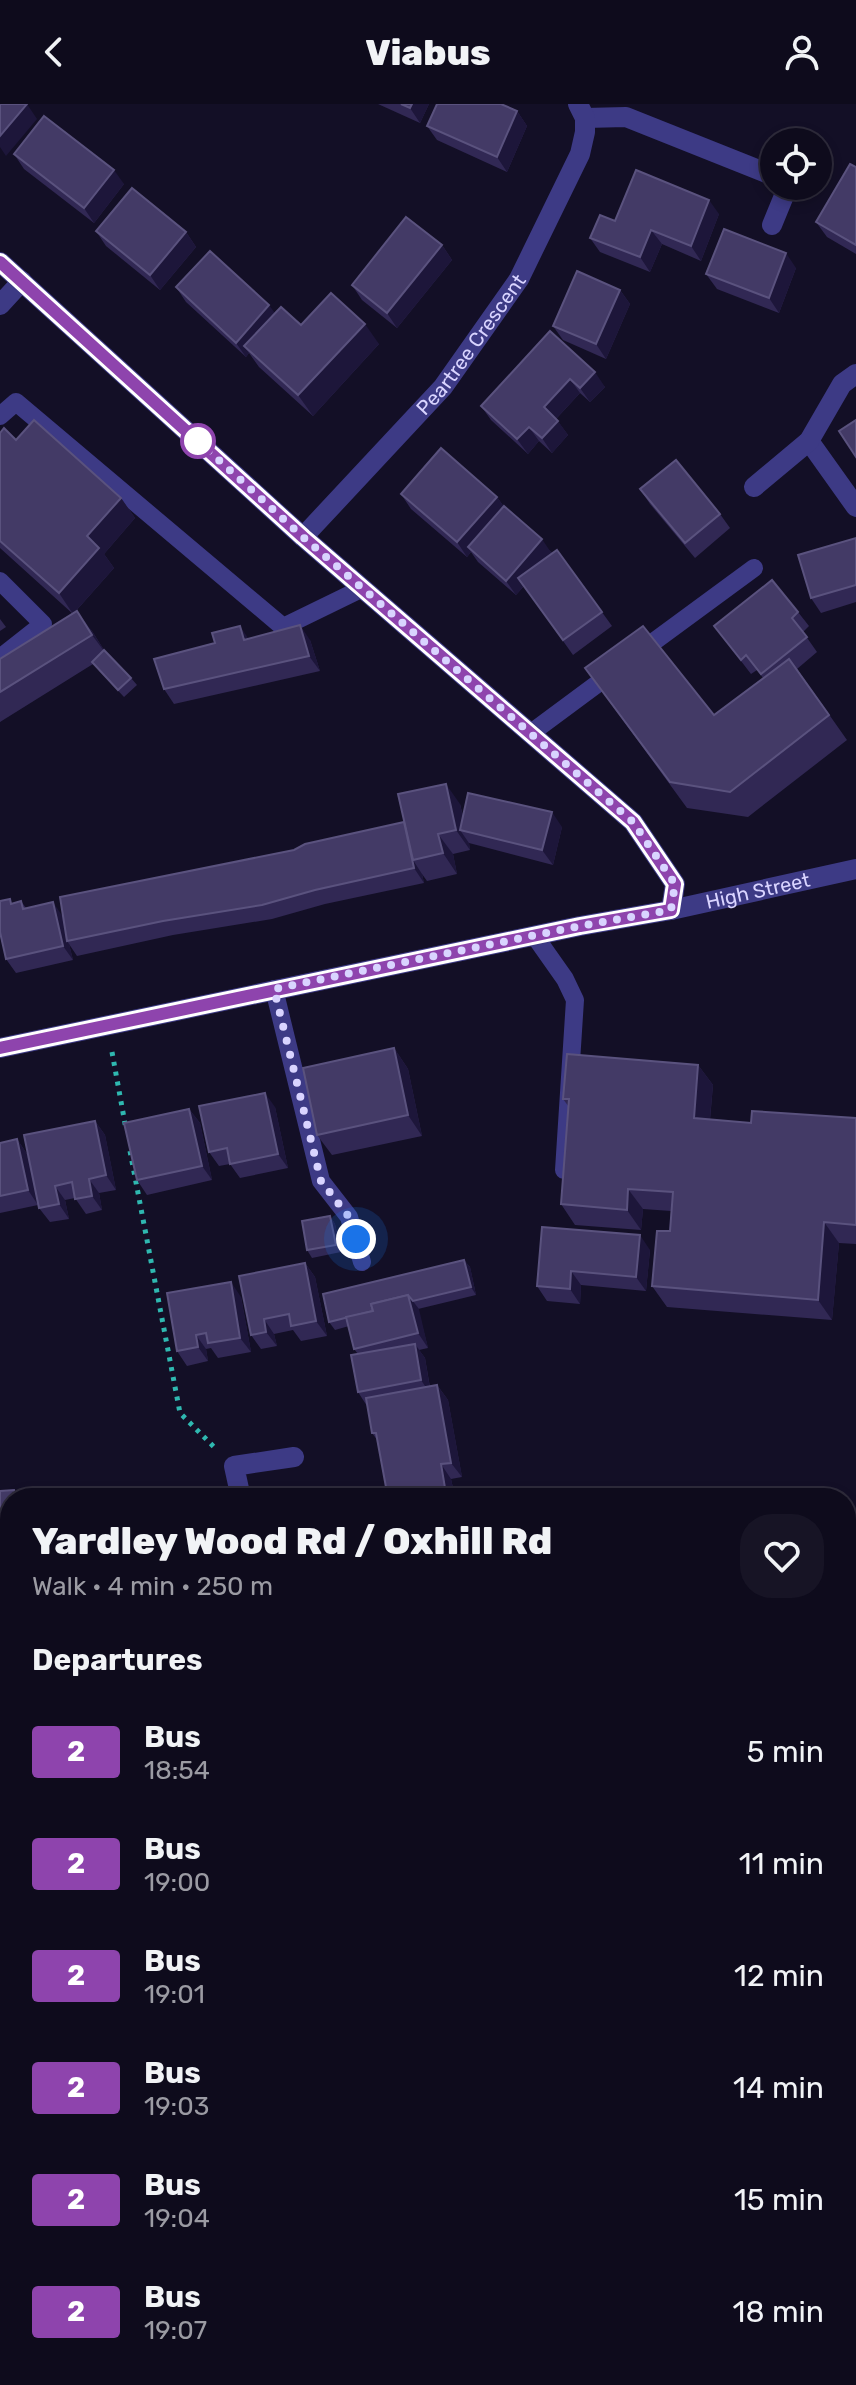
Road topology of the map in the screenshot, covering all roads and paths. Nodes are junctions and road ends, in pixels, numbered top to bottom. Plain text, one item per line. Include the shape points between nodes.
1 (582, 111) edge
2 (760, 170) edge
3 (782, 200) edge
4 (772, 225) dead end
5 (0, 262) edge
6 (22, 281) junction
7 (0, 305) edge
8 (856, 374) edge
9 (0, 416) edge
10 (809, 441) junction
11 (754, 487) dead end
12 (856, 507) edge
13 (303, 537) junction
14 (754, 568) dead end
15 (0, 581) edge
16 (363, 588) junction
17 (0, 658) edge
18 (531, 733) junction
19 (856, 869) edge
20 (671, 910) junction
21 (534, 935) junction
22 (274, 989) junction
23 (106, 1025) junction
24 (0, 1048) edge
25 (127, 1133) edge
26 (130, 1149) edge
27 (564, 1170) edge
28 (362, 1262) dead end
29 (294, 1457) dead end
30 (234, 1466) junction
31 (239, 1488) edge

1 - 2 street, Peartree Crescent via 626,117
1 - 13 street, Peartree Crescent via 580,154 519,279 443,387
3 - 4 street
5 - 6 street
6 - 7 street
6 - 13 street
8 - 10 street via 842,384
9 - 16 lane via 16,402 283,627
10 - 11 street
10 - 12 street
13 - 16 street
14 - 18 lane
15 - 17 lane via 43,624
16 - 18 street
18 - 20 street via 633,822 675,884
19 - 20 street, High Street
20 - 21 street, High Street
21 - 22 street, High Street
21 - 27 lane via 575,1000
22 - 23 street, High Street
22 - 28 lane via 321,1181 349,1217
23 - 24 street, High Street
23 - 25 path
26 - 30 path via 180,1413
29 - 30 street
30 - 31 street

